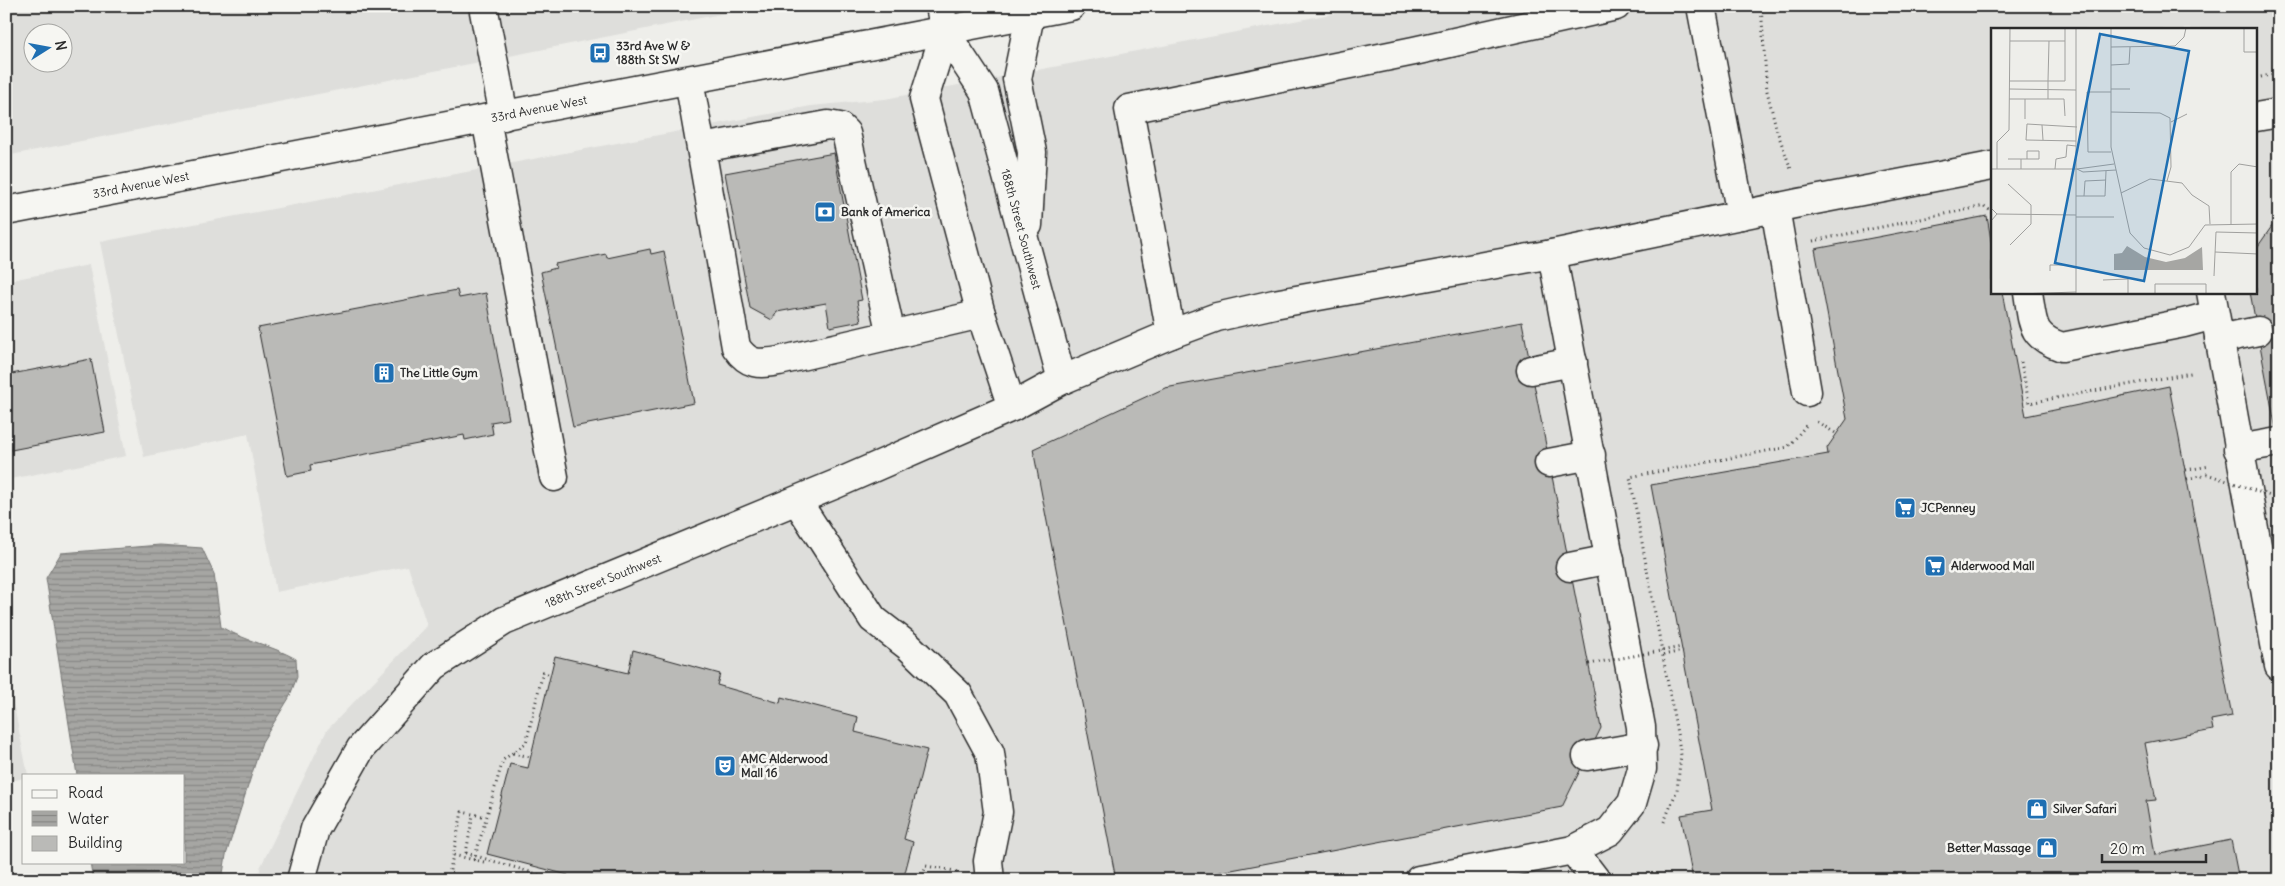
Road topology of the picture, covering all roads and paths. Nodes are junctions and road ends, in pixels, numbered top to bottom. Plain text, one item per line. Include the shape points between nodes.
1 (483, 6) edge
2 (1071, 6) edge
3 (1616, 6) edge
4 (1702, 6) edge
5 (1761, 6) edge
6 (1030, 15) junction
7 (942, 19) edge
8 (2279, 73) edge
9 (2258, 78) edge
10 (689, 80) junction
11 (2279, 113) edge
12 (2258, 117) edge
13 (495, 118) junction
14 (702, 148) junction
15 (1991, 166) edge
16 (1792, 173) dead end
17 (1776, 208) junction
18 (6, 211) edge
19 (1991, 211) edge
20 (1742, 215) junction
21 (1807, 242) dead end
22 (1027, 249) junction
23 (1552, 254) junction
24 (2028, 294) edge
25 (981, 314) junction
26 (2215, 316) edge
27 (2258, 332) dead end
28 (1171, 334) junction
29 (891, 335) junction
30 (1573, 362) junction
31 (1531, 370) dead end
32 (1062, 380) junction
33 (1807, 392) dead end
34 (1012, 407) junction
35 (1812, 419) dead end
36 (2278, 442) edge
37 (2238, 449) junction
38 (1591, 454) junction
39 (1549, 462) dead end
40 (2210, 466) dead end
41 (2186, 470) dead end
42 (554, 477) dead end
43 (2187, 478) dead end
44 (2279, 499) edge
45 (797, 501) junction
46 (1610, 559) junction
47 (1570, 567) dead end
48 (2273, 602) edge
49 (1663, 655) junction
50 (1589, 664) dead end
51 (2279, 666) edge
52 (550, 675) dead end
53 (1643, 746) junction
54 (512, 753) junction
55 (1587, 756) dead end
56 (530, 757) dead end
57 (473, 815) junction
58 (482, 816) dead end
59 (1664, 822) dead end
60 (1573, 850) junction
61 (454, 855) junction
62 (474, 860) junction
63 (484, 862) dead end
64 (301, 880) edge
65 (448, 880) edge
66 (557, 880) edge
67 (922, 880) edge
68 (960, 880) edge
69 (990, 880) edge
70 (1419, 880) edge
71 (1596, 880) edge

1 - 13 street
2 - 6 street, 33rd Avenue West
3 - 28 street via 1130,109
4 - 20 street
5 - 16 path via 1767,91
6 - 7 street, 33rd Avenue West
6 - 22 street via 1017,79 1032,152
7 - 10 street, 33rd Avenue West
7 - 22 street, 188th Street Southwest via 984,91
7 - 25 street via 924,99
8 - 9 path
10 - 13 street, 33rd Avenue West
10 - 14 street
11 - 12 street
13 - 18 street, 33rd Avenue West
13 - 42 street
14 - 29 street via 828,125 840,127 846,133
14 - 29 street via 736,347 743,358 757,364 772,362
15 - 17 street
17 - 20 street
17 - 33 street
19 - 21 path via 1984,206
20 - 23 street
22 - 32 street, 188th Street Southwest
23 - 28 street via 1274,304 1217,316
23 - 30 street
24 - 26 street via 2034,326 2045,341 2062,348
25 - 29 street
25 - 34 street
26 - 27 street
26 - 37 street
28 - 32 street
30 - 31 street
30 - 38 street
32 - 34 street, 188th Street Southwest
34 - 45 street, 188th Street Southwest
35 - 49 path via 1788,447 1630,477
36 - 37 street
37 - 48 street
38 - 39 street
38 - 46 street
40 - 41 path
43 - 44 path, bridge via 2206,474
45 - 64 street, 188th Street Southwest via 504,620 434,666 361,748 315,829
45 - 69 street via 873,619 908,646 958,694 990,753 998,812 988,860
46 - 47 street
46 - 53 street
48 - 51 street
49 - 50 path, bridge via 1682,649
49 - 59 path via 1681,756 1677,790
52 - 54 path via 543,672 526,743
53 - 55 street
53 - 60 street via 1642,769 1632,803 1610,832
54 - 56 path
54 - 62 path via 503,760
57 - 58 path
57 - 61 path via 462,812
57 - 66 path, bridge via 466,853
60 - 70 street
60 - 71 street
61 - 62 path
61 - 65 path
62 - 63 path
67 - 68 path via 926,866 955,871

